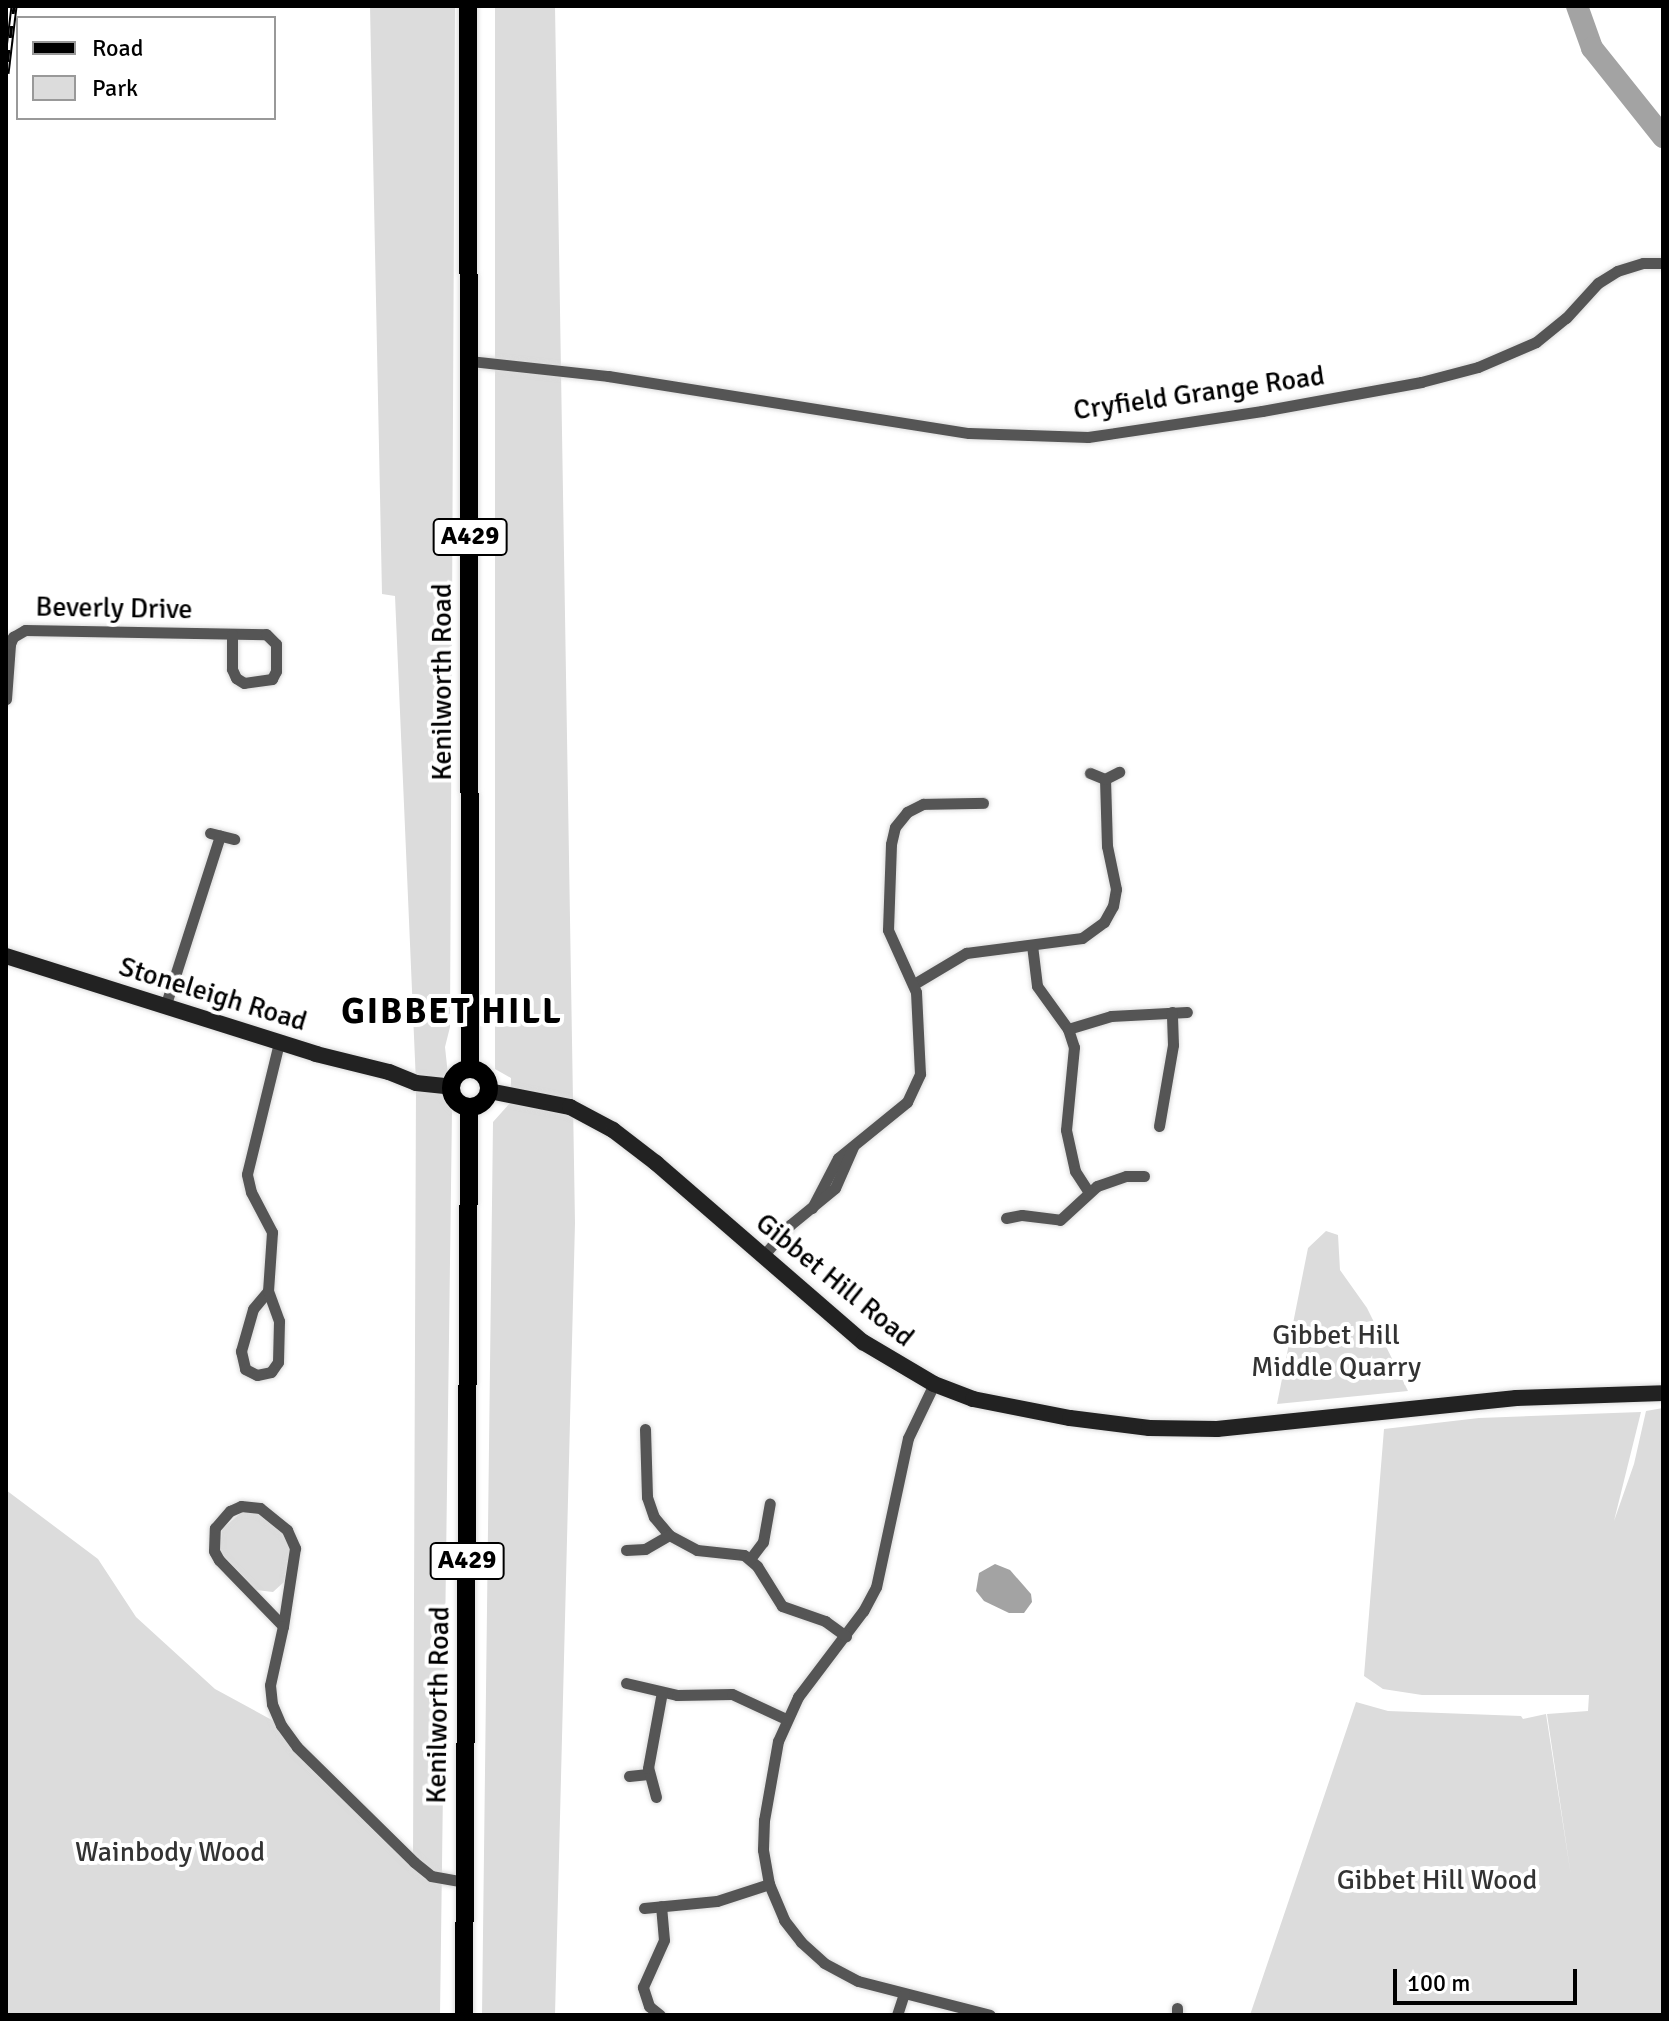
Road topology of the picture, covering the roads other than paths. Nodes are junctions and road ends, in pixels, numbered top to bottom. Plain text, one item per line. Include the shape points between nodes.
1 (468, 6) edge
2 (1663, 263) edge
3 (470, 361) junction
4 (232, 634) junction
5 (6, 699) edge
6 (1119, 772) dead end
7 (1090, 773) dead end
8 (1105, 779) junction
9 (983, 803) dead end
10 (234, 839) dead end
11 (1032, 945) junction
12 (6, 956) edge
13 (914, 984) junction
14 (165, 1007) junction
15 (1172, 1012) junction
16 (1187, 1012) dead end
17 (1068, 1029) junction
18 (279, 1043) junction
19 (470, 1069) junction
20 (452, 1087) junction
21 (489, 1091) junction
22 (469, 1107) junction
23 (1159, 1126) dead end
24 (1144, 1176) dead end
25 (1088, 1191) junction
26 (1006, 1218) dead end
27 (762, 1257) junction
28 (268, 1291) junction
29 (934, 1384) junction
30 (1663, 1393) edge
31 (645, 1429) dead end
32 (660, 1458) dead end
33 (646, 1459) junction
34 (770, 1504) dead end
35 (669, 1535) junction
36 (626, 1550) dead end
37 (750, 1559) junction
38 (283, 1626) junction
39 (846, 1636) junction
40 (626, 1683) dead end
41 (662, 1692) junction
42 (786, 1719) junction
43 (648, 1774) junction
44 (629, 1776) dead end
45 (656, 1797) dead end
46 (465, 1882) junction
47 (769, 1884) junction
48 (661, 1906) junction
49 (644, 1908) dead end
50 (904, 1994) junction
51 (656, 2014) edge
52 (464, 2015) edge
53 (897, 2015) edge
54 (990, 2015) edge

1 - 3 main road, Kenilworth Road / A429
2 - 3 street, Cryfield Grange Road via 1617,271 1536,342 1478,367 1421,382 1088,437 969,433 608,376
3 - 19 main road, Kenilworth Road / A429
4 - 4 street, Beverly Drive via 266,634 274,640 272,679 244,683 236,678
4 - 5 street, Beverly Drive via 25,630 10,644
6 - 8 street
7 - 8 street
8 - 11 street via 1107,846 1116,879 1113,906 1089,935
9 - 13 street via 923,804 895,827 888,930
10 - 14 street via 215,834
11 - 13 street via 966,953
11 - 17 street via 1039,992
12 - 14 street, Stoneleigh Road
13 - 27 street via 922,1062 916,1088 893,1116 831,1167 812,1208
14 - 18 street, Stoneleigh Road
15 - 16 street
15 - 17 street via 1111,1016
15 - 23 street via 1173,1045
17 - 25 street via 1074,1053 1066,1130 1075,1171
18 - 20 street, Stoneleigh Road via 416,1083
18 - 28 street via 247,1174 272,1232
19 - 20 main road via 458,1074
19 - 21 main road via 483,1075
20 - 22 main road via 457,1101
21 - 22 main road via 482,1103
21 - 27 street, Gibbet Hill Road via 591,1116 645,1153
22 - 46 main road, Kenilworth Road / A429
24 - 25 street via 1126,1176
25 - 26 street via 1060,1220
27 - 29 street, Gibbet Hill Road via 863,1342
28 - 28 street via 279,1314 278,1362 271,1372 257,1375 245,1369 241,1351 253,1309
29 - 30 street, Gibbet Hill Road via 1021,1410 1149,1428 1275,1425 1516,1398
29 - 39 street via 908,1438 876,1587
31 - 33 street
32 - 33 street
33 - 35 street via 649,1506
34 - 37 street via 763,1542
35 - 36 street via 645,1549
35 - 37 street via 697,1550 735,1552
37 - 39 street via 782,1606 825,1621
38 - 38 street via 295,1557 293,1538 260,1508 241,1506 215,1528 214,1551
38 - 46 street via 270,1685 281,1725 414,1862 431,1876
39 - 42 street
40 - 41 street
41 - 42 street via 724,1692
41 - 43 street
42 - 47 street via 764,1820
43 - 44 street
43 - 45 street
46 - 52 main road, Kenilworth Road / A429
47 - 48 street via 717,1901
47 - 50 street via 792,1932 824,1963 858,1981
48 - 49 street
48 - 51 street via 664,1940 643,1987
50 - 53 street
50 - 54 street

